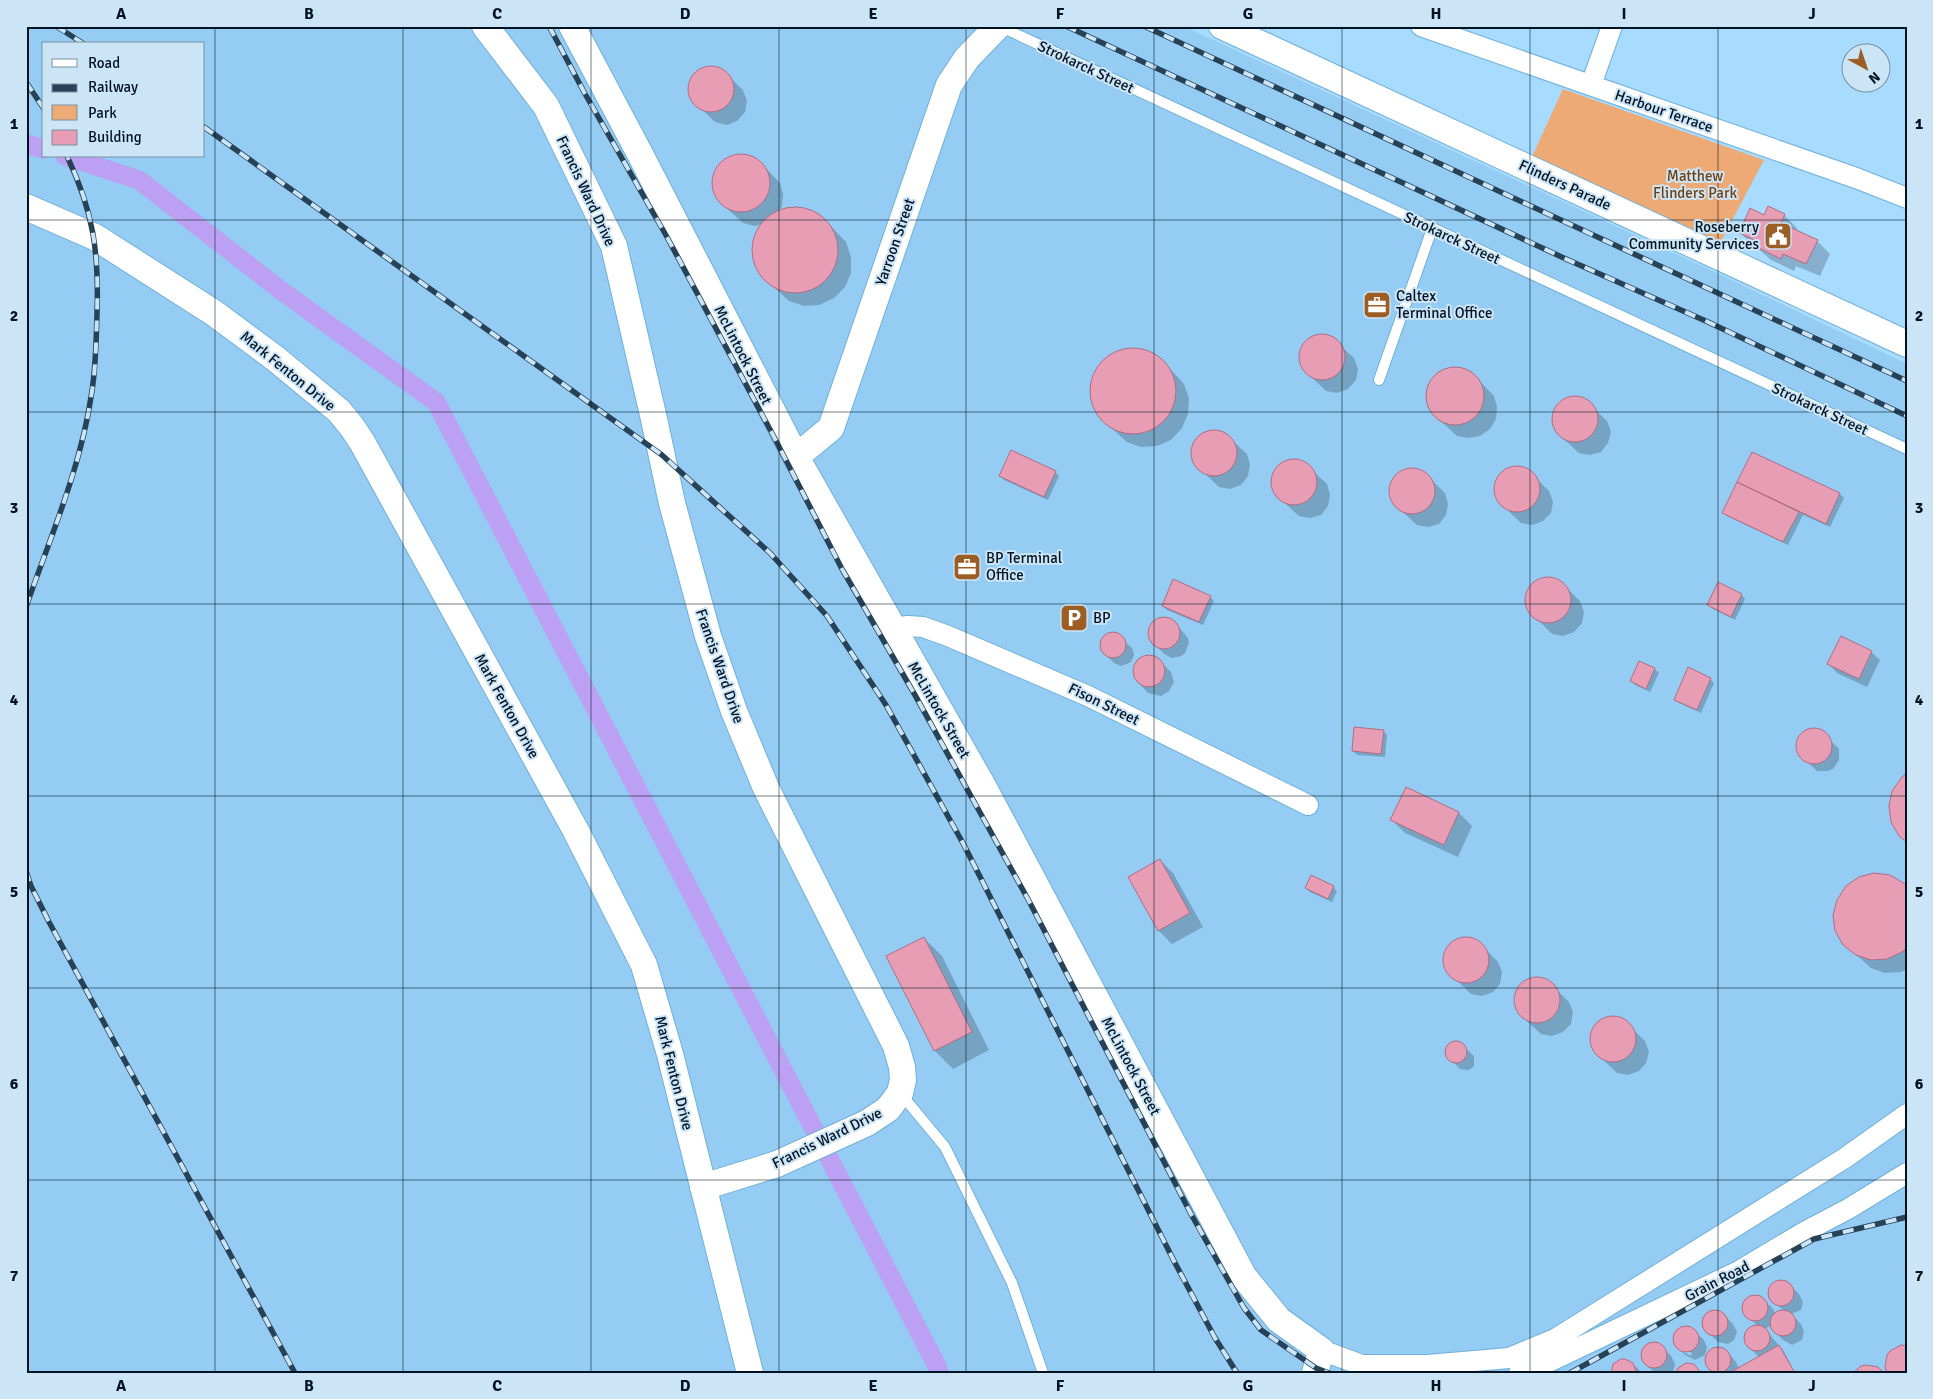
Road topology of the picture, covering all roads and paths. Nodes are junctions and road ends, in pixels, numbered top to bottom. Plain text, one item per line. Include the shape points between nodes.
1 (485, 26) edge
2 (572, 26) edge
3 (998, 26) edge
4 (1222, 26) edge
5 (1421, 26) edge
6 (1612, 26) edge
7 (1590, 85) junction
8 (1907, 198) edge
9 (26, 207) edge
10 (1432, 229) junction
11 (1907, 344) edge
12 (1379, 380) dead end
13 (1907, 449) edge
14 (796, 457) junction
15 (892, 628) junction
16 (1308, 805) dead end
17 (900, 1093) junction
18 (1907, 1114) edge
19 (1907, 1173) edge
20 (703, 1188) junction
21 (1318, 1361) edge
22 (1358, 1365) junction
23 (750, 1373) edge
24 (1043, 1373) edge
25 (1386, 1373) edge
26 (1519, 1373) edge

1 - 17 street, Francis Ward Drive via 546,106 614,246 672,503 708,636 766,788 896,1046 902,1067
2 - 14 street, McLintock Street
3 - 10 lane, Strokarck Street
3 - 14 street, Yarroon Street via 967,58 949,84 831,428
4 - 11 street, Flinders Parade
5 - 7 street, Harbour Terrace
6 - 7 street
7 - 8 street, Harbour Terrace
9 - 20 street, Mark Fenton Drive via 95,237 214,313 339,411 352,427 576,831 644,965
10 - 12 lane
10 - 13 lane, Strokarck Street
14 - 15 street, McLintock Street
15 - 16 street, Fison Street via 923,627 948,636 1088,696
15 - 21 street, McLintock Street via 984,788 1244,1277
17 - 20 street, Francis Ward Drive via 888,1110 866,1123 777,1164
17 - 24 lane via 944,1147 1012,1283
18 - 22 street via 1845,1158 1555,1339 1510,1358 1428,1366
19 - 26 street, Grain Road via 1737,1272 1536,1368
20 - 23 street, Mark Fenton Drive
21 - 22 street
22 - 25 street

